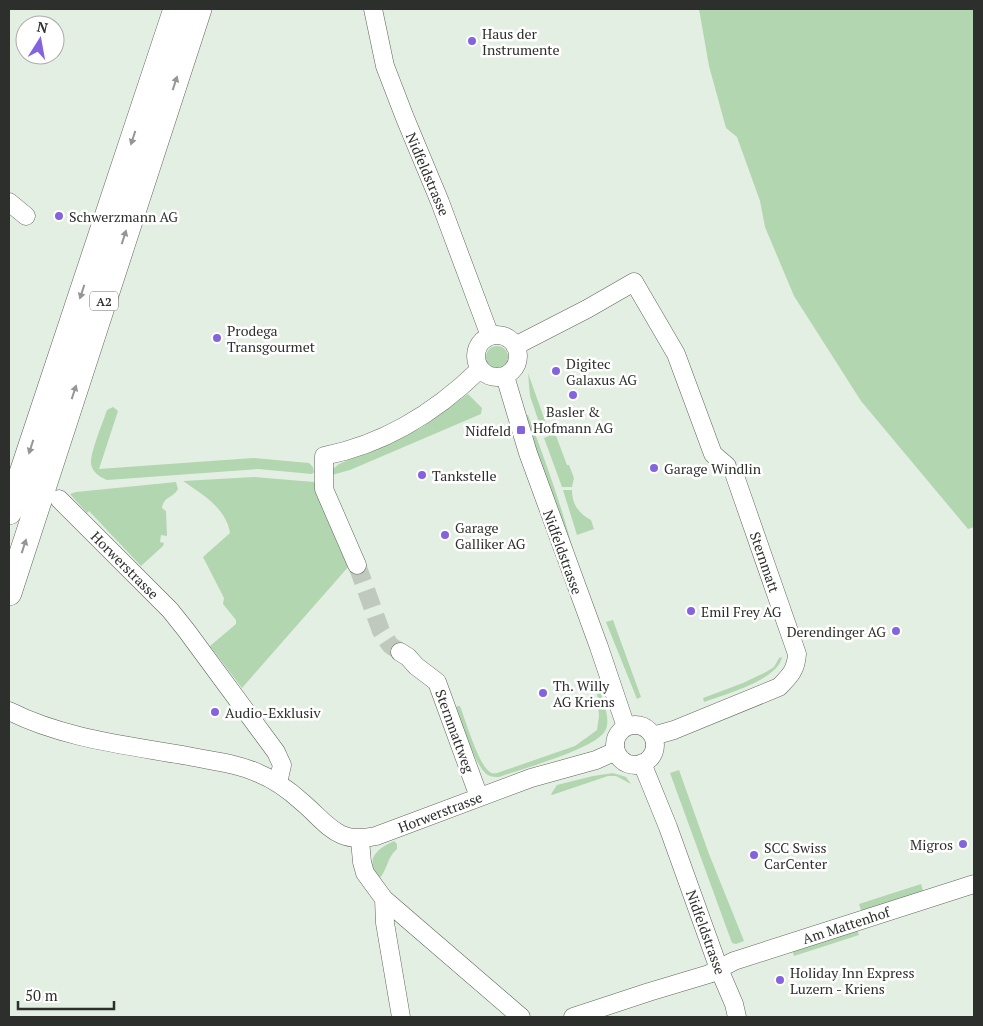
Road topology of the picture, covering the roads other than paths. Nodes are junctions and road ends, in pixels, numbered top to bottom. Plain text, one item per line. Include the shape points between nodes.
1 (176, 9) edge
2 (199, 9) edge
3 (373, 9) edge
4 (9, 202) edge
5 (26, 216) dead end
6 (490, 336) junction
7 (516, 346) junction
8 (480, 369) junction
9 (504, 376) junction
10 (59, 498) dead end
11 (9, 512) edge
12 (357, 566) tunnel mouth
13 (9, 593) edge
14 (400, 652) tunnel mouth
15 (9, 711) edge
16 (626, 726) junction
17 (653, 736) junction
18 (616, 752) junction
19 (642, 764) junction
20 (278, 783) junction
21 (479, 797) junction
22 (360, 840) junction
23 (974, 884) edge
24 (384, 899) junction
25 (719, 969) junction
26 (401, 1017) edge
27 (521, 1017) edge
28 (573, 1017) edge
29 (737, 1017) edge

1 -> 11 highway, A2
13 -> 2 highway, A2
3 - 6 street, Nidfeldstrasse via 385,66
4 - 5 street
6 - 7 street via 502,336
6 - 8 street via 481,342 476,353
7 - 9 street via 517,363
7 - 17 street, Sternmatt via 634,282 676,354 713,454 731,471 797,654 793,673 779,687
8 - 9 street via 491,377
8 - 12 street via 453,395 418,420 346,452 324,456 324,489
9 - 16 street, Nidfeldstrasse via 528,453
10 - 20 street, Horwerstrasse via 186,630 276,752 282,765
14 - 21 street, Sternmattweg via 437,682
15 - 20 street via 51,729 237,766
16 - 17 street via 641,726
16 - 18 street via 616,737
17 - 19 street via 654,752
18 - 19 street via 627,763
18 - 21 street, Horwerstrasse
19 - 25 street, Nidfeldstrasse via 671,834
20 - 22 street via 338,834
21 - 22 street, Horwerstrasse
22 - 24 street via 365,873
23 - 25 street, Am Mattenhof via 734,961
24 - 26 street
24 - 27 street
25 - 28 street, Am Mattenhof
25 - 29 street, Nidfeldstrasse

